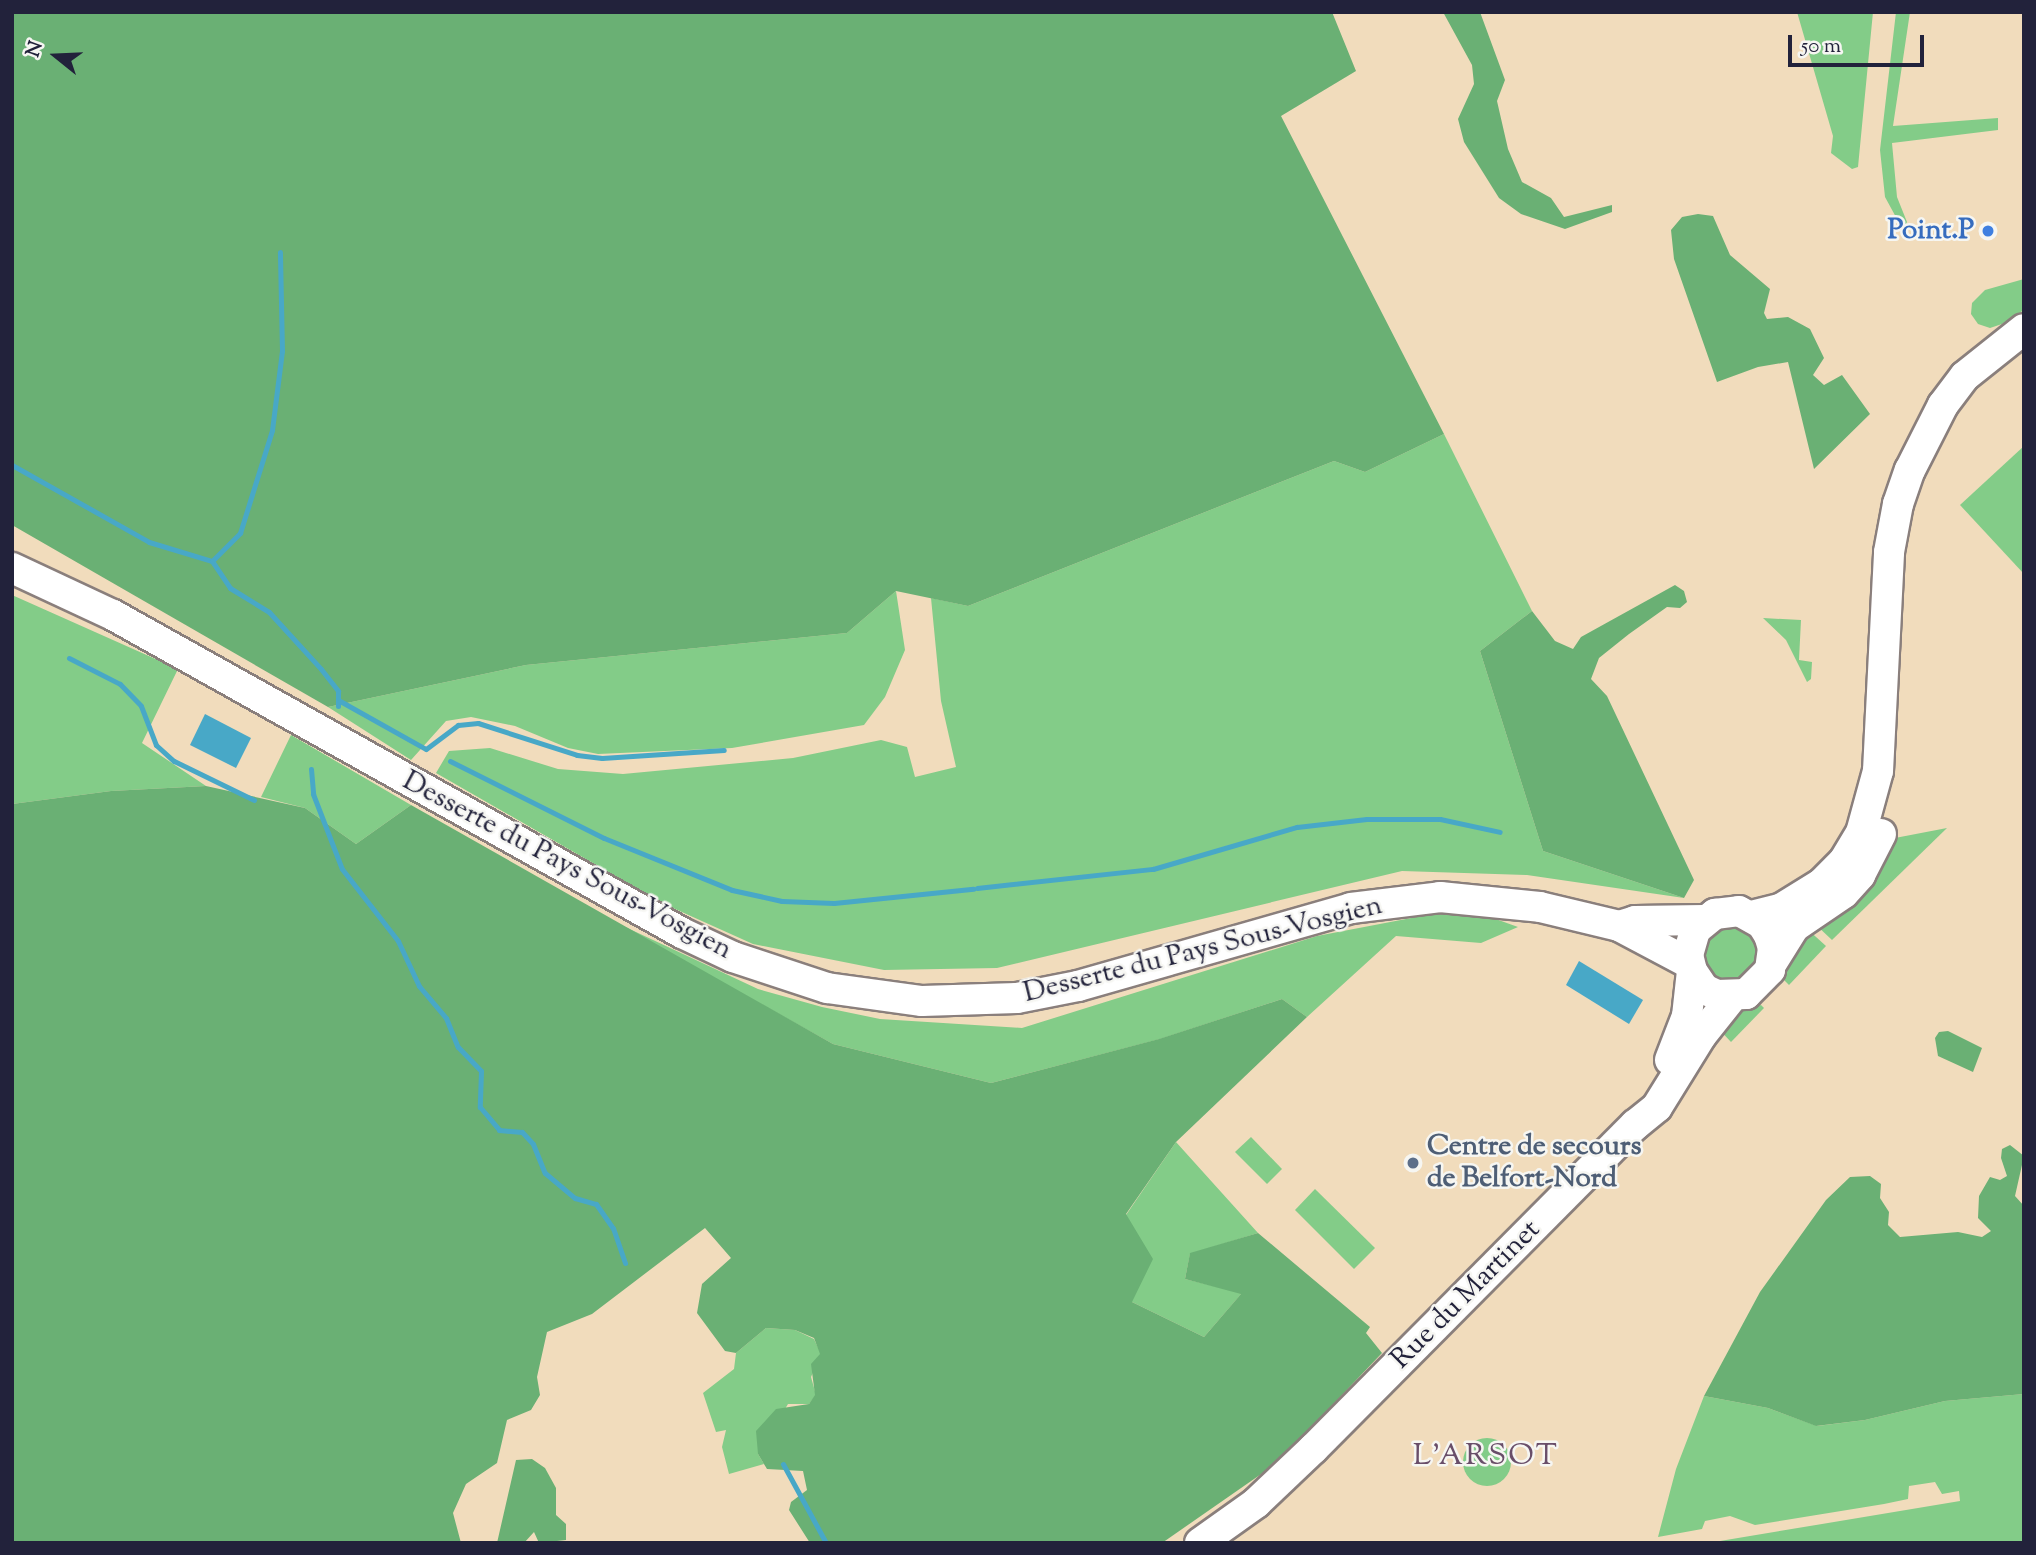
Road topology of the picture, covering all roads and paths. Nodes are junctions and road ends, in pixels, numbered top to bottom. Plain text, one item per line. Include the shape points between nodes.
1 (2024, 329) edge
2 (2024, 348) edge
3 (12, 568) edge
4 (1751, 916) junction
5 (1704, 920) junction
6 (1619, 926) junction
7 (1773, 961) junction
8 (1690, 967) junction
9 (1732, 997) junction
10 (1635, 1125) junction
11 (1202, 1542) edge

1 - 4 main road via 1965,376 1943,405 1898,505 1888,563 1878,771 1861,833 1844,861 1821,884 1782,908
2 - 7 main road via 1959,417 1929,477 1909,539 1899,751 1883,827 1860,875 1844,893 1794,927
3 - 6 main road, Desserte du Pays Sous-Vosgien via 113,615 682,933 733,957 827,988 922,1001 1017,998 1078,986 1351,908 1440,897 1540,907
4 - 5 main road via 1727,911
4 - 7 main road via 1769,935
5 - 6 main road via 1635,921
5 - 8 main road via 1690,941
6 - 8 main road, Desserte du Pays Sous-Vosgien
7 - 9 main road via 1757,988
8 - 9 main road via 1704,989
8 - 10 main road via 1684,1025
9 - 10 main road, Rue du Martinet via 1701,1036 1657,1107
10 - 11 main road, Rue du Martinet via 1313,1449 1256,1503

